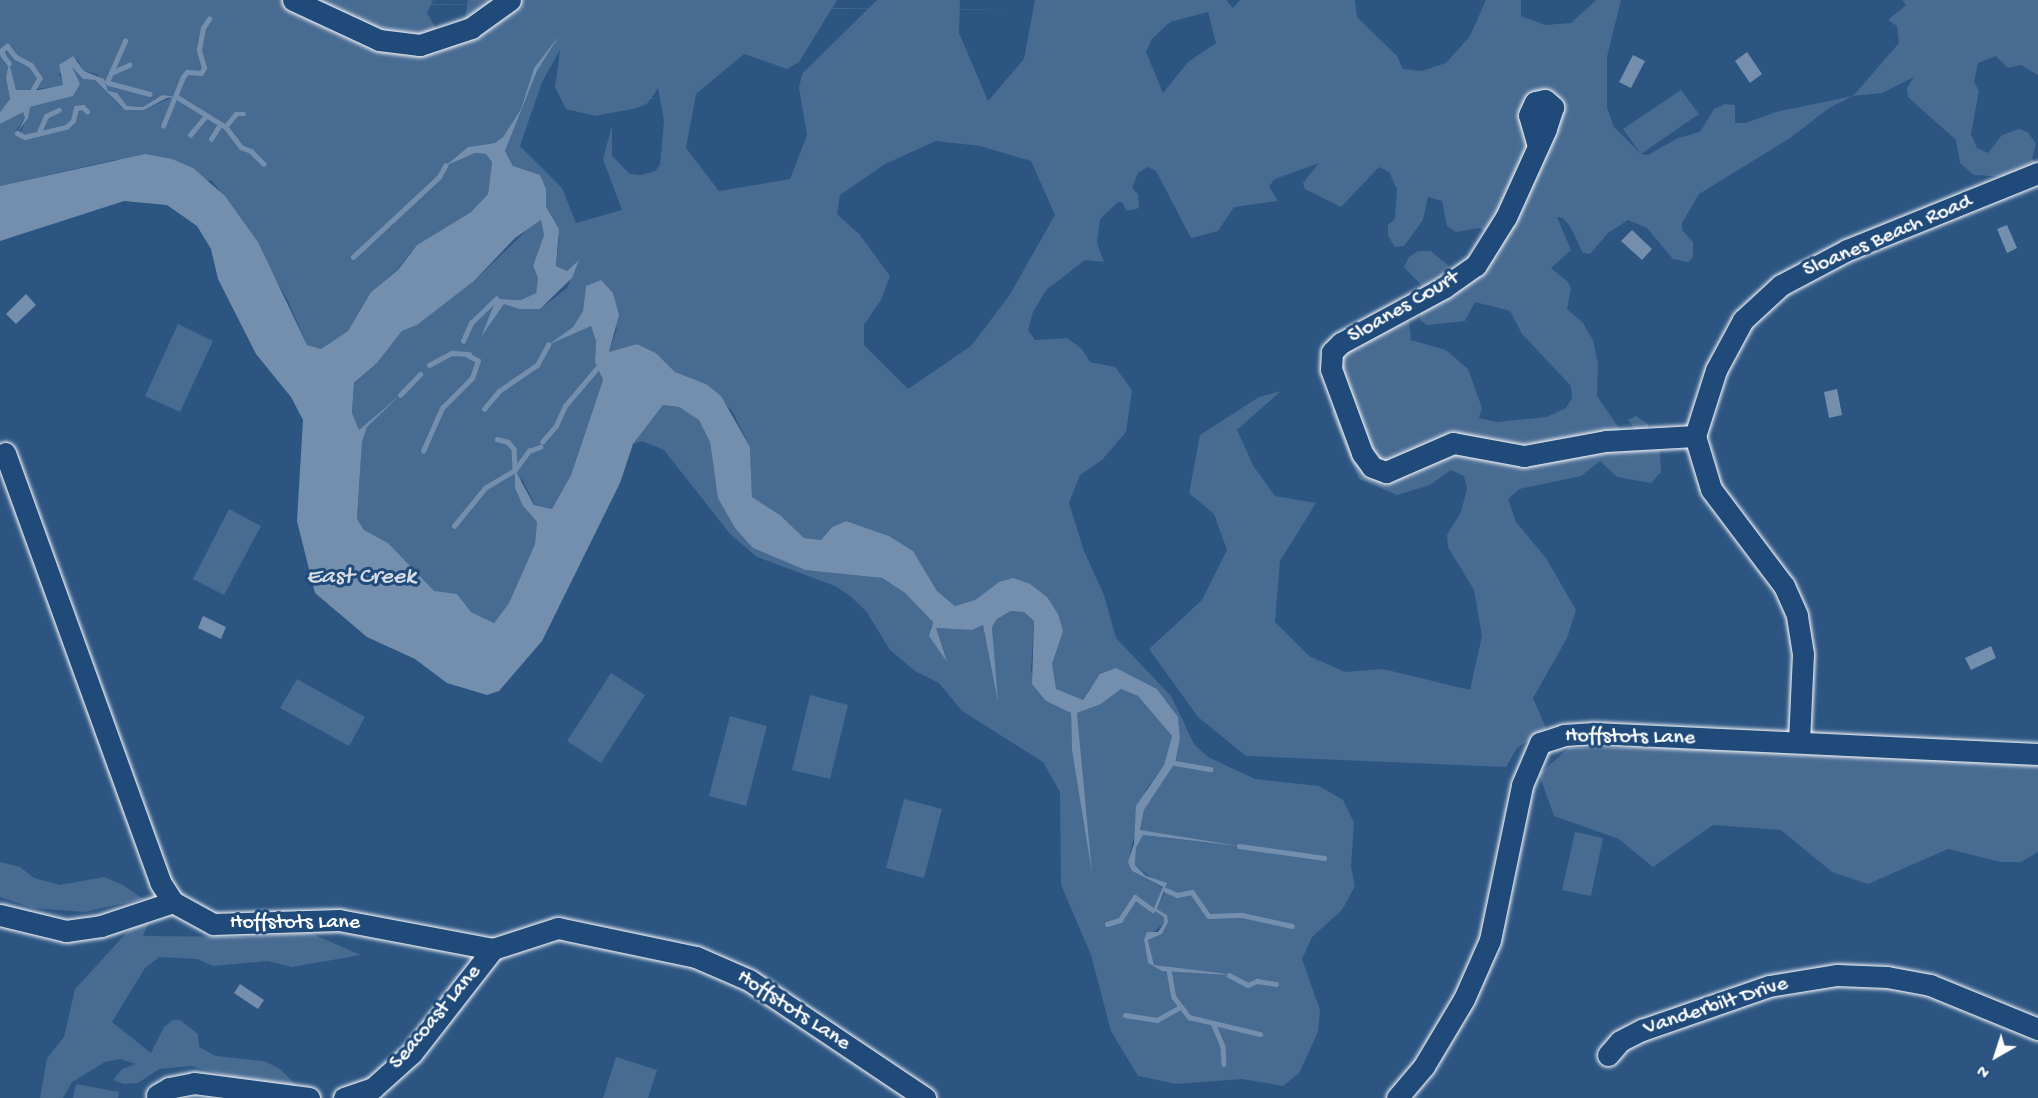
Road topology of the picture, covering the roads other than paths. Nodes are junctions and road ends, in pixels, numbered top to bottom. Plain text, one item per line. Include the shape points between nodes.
1 (293, 0) edge
2 (510, 0) edge
3 (1538, 146) dead end
4 (2038, 173) edge
5 (1695, 436) junction
6 (5, 453) dead end
7 (1799, 742) junction
8 (2038, 754) edge
9 (173, 902) junction
10 (0, 915) edge
11 (493, 949) junction
12 (2038, 1029) edge
13 (1608, 1054) dead end
14 (157, 1095) dead end
15 (309, 1098) edge
16 (344, 1098) edge
17 (925, 1098) edge
18 (1397, 1098) edge

1 - 2 street via 379,40 420,45 471,28
3 - 5 street, Sloanes Court via 1506,217 1476,265 1445,287 1341,343 1332,352 1331,369 1362,453 1372,467 1386,472 1454,443 1524,456 1606,441
4 - 5 street, Sloanes Beach Road via 1847,250 1781,285 1743,320 1727,345
5 - 7 street via 1712,489 1784,586 1797,615 1803,654
6 - 9 street via 160,882
7 - 8 street, Hoffstots Lane
7 - 18 street, Hoffstots Lane via 1594,733 1564,735 1540,744 1522,785 1490,940 1464,999 1424,1066
9 - 10 street via 101,926 66,932
9 - 11 street, Hoffstots Lane via 213,924 339,920
11 - 16 street, Seacoast Lane via 412,1053 373,1088
11 - 17 street, Hoffstots Lane via 558,928 696,957 749,980
12 - 13 street, Vanderbilt Drive via 1930,985 1887,977 1837,975 1769,986 1620,1041
14 - 15 street via 194,1083

